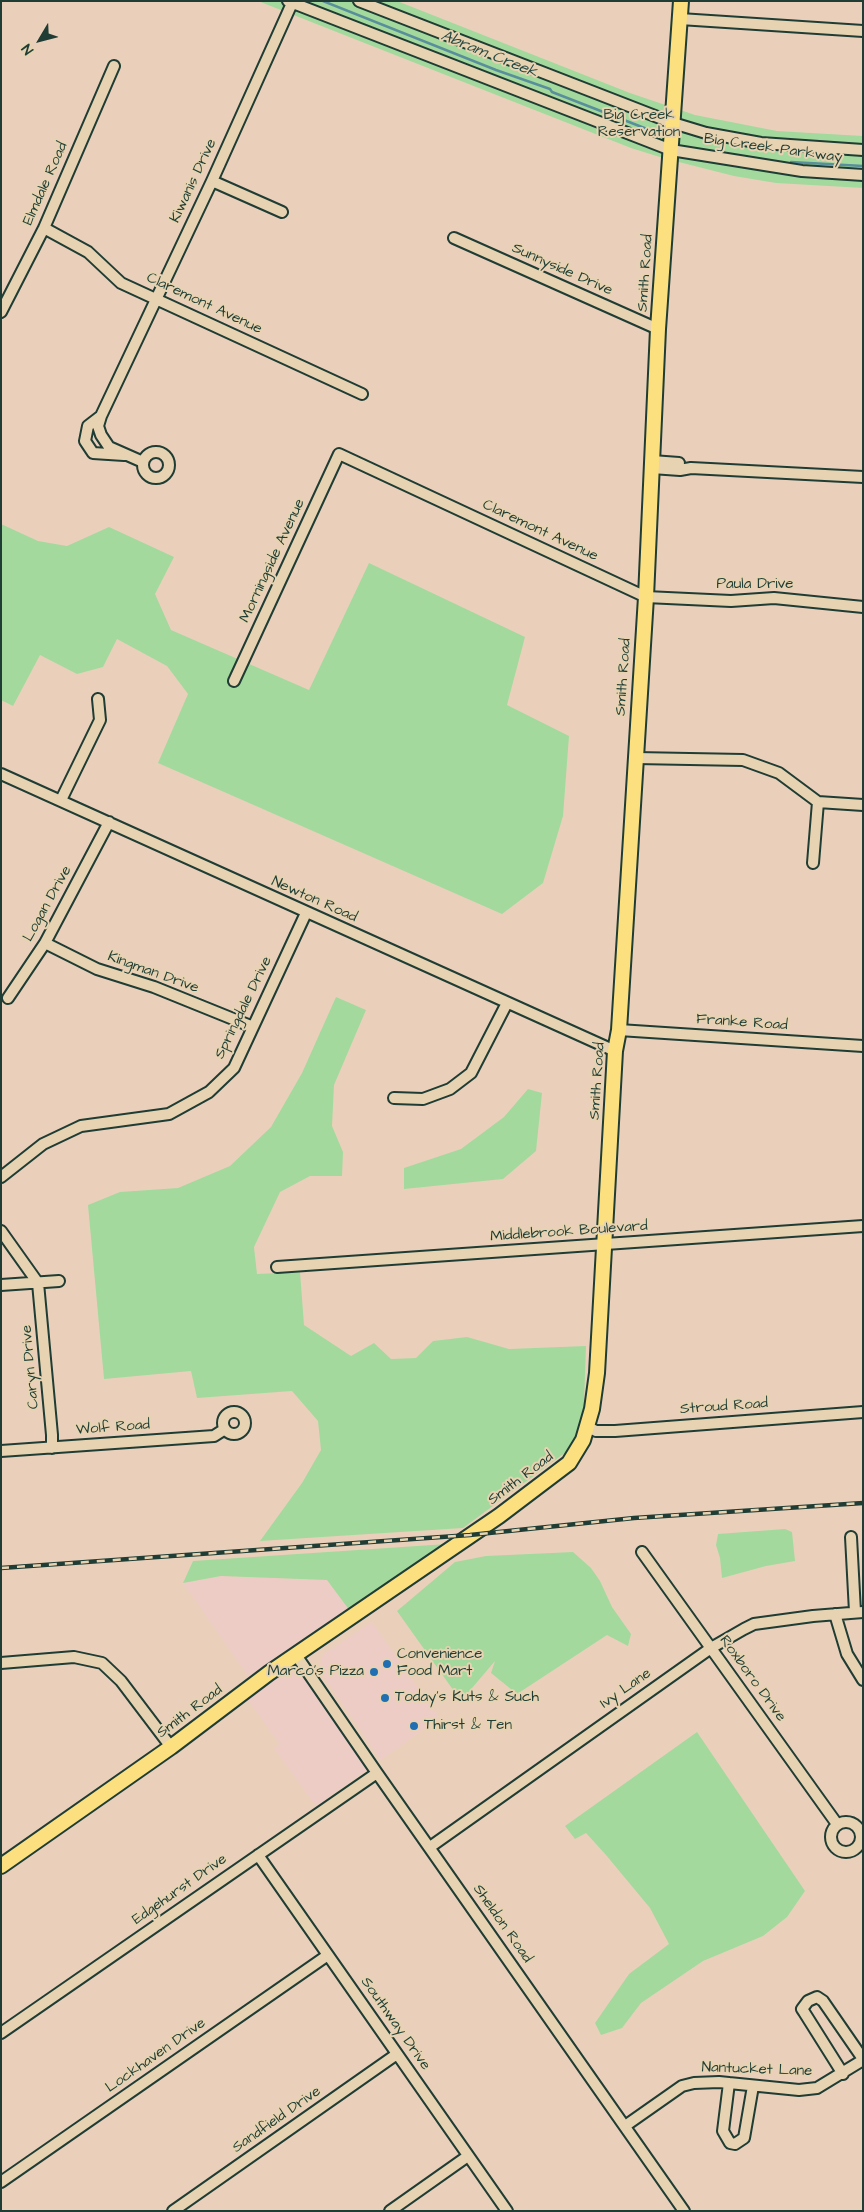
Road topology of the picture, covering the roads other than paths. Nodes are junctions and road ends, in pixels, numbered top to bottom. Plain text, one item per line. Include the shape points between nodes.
1 (359, 1) edge
2 (681, 1) edge
3 (291, 2) edge
4 (680, 19) junction
5 (863, 31) edge
6 (114, 66) dead end
7 (673, 124) junction
8 (671, 150) junction
9 (863, 150) edge
10 (863, 175) edge
11 (212, 181) junction
12 (282, 212) dead end
13 (44, 228) junction
14 (454, 238) dead end
15 (155, 298) junction
16 (1, 312) edge
17 (658, 329) junction
18 (362, 394) dead end
19 (101, 416) junction
20 (339, 454) joint
21 (128, 455) junction
22 (143, 462) dead end
23 (652, 465) junction
24 (863, 477) edge
25 (646, 597) junction
26 (863, 607) edge
27 (234, 681) dead end
28 (98, 699) dead end
29 (636, 758) junction
30 (1, 774) edge
31 (61, 800) junction
32 (818, 802) junction
33 (863, 805) edge
34 (109, 822) junction
35 (813, 863) dead end
36 (306, 913) junction
37 (45, 943) junction
38 (8, 998) dead end
39 (507, 1003) junction
40 (253, 1027) junction
41 (619, 1030) junction
42 (863, 1046) edge
43 (615, 1051) junction
44 (394, 1098) dead end
45 (1, 1177) edge
46 (863, 1226) edge
47 (1, 1231) edge
48 (604, 1244) junction
49 (277, 1267) dead end
50 (59, 1281) dead end
51 (38, 1283) junction
52 (1, 1285) edge
53 (863, 1412) edge
54 (588, 1427) junction
55 (225, 1429) dead end
56 (52, 1448) junction
57 (1, 1451) edge
58 (851, 1537) dead end
59 (642, 1552) dead end
60 (859, 1612) edge
61 (835, 1614) junction
62 (711, 1648) junction
63 (296, 1655) junction
64 (1, 1663) edge
65 (863, 1680) edge
66 (171, 1747) junction
67 (377, 1773) junction
68 (837, 1824) dead end
69 (430, 1847) junction
70 (258, 1855) junction
71 (1, 1866) edge
72 (328, 1955) junction
73 (1, 2033) edge
74 (397, 2054) junction
75 (863, 2060) edge
76 (843, 2074) junction
77 (729, 2083) junction
78 (754, 2086) junction
79 (625, 2126) junction
80 (468, 2156) junction
81 (1, 2182) edge
82 (173, 2211) edge
83 (390, 2211) edge
84 (507, 2211) edge
85 (684, 2211) edge

1 - 7 street, Big Creek Parkway
2 - 4 main road, Smith Road
3 - 8 street, Big Creek Parkway
3 - 11 street, Kiwanis Drive
4 - 5 street
4 - 7 main road, Smith Road
6 - 13 street, Elmdale Road
7 - 8 main road, Smith Road
7 - 9 street, Big Creek Parkway via 761,143
8 - 10 street, Big Creek Parkway via 802,171
8 - 17 main road, Smith Road
11 - 12 street
11 - 15 street, Kiwanis Drive
13 - 15 street, Claremont Avenue via 88,252 121,282
13 - 16 street, Elmdale Road
14 - 17 street, Sunnyside Drive
15 - 18 street, Claremont Avenue
15 - 19 street, Kiwanis Drive
17 - 23 main road, Smith Road
19 - 21 street via 98,426 101,435 109,446
19 - 21 street, Kiwanis Drive via 88,426 85,441 93,453
20 - 25 street, Claremont Avenue
20 - 27 street, Morningside Avenue
21 - 22 street
23 - 24 street via 680,470
23 - 25 main road, Smith Road
25 - 26 street, Paula Drive via 731,601 774,598
25 - 29 main road, Smith Road
28 - 31 street via 100,720
29 - 32 street via 743,760 779,773
29 - 41 main road, Smith Road
30 - 31 street, Newton Road
31 - 34 street, Newton Road
32 - 33 street
32 - 35 street
34 - 36 street, Newton Road
34 - 37 street, Logan Drive
36 - 39 street, Newton Road
36 - 40 street, Springdale Drive
37 - 38 street, Logan Drive
37 - 40 street, Kingman Drive via 97,969 154,987
39 - 43 street, Newton Road
39 - 44 street via 471,1074 450,1089 423,1099
40 - 45 street, Springdale Drive via 234,1068 209,1092 169,1114 81,1126 43,1144
41 - 42 street, Franke Road
41 - 43 main road, Smith Road
43 - 48 main road, Smith Road
46 - 48 street, Middlebrook Boulevard
47 - 51 street
48 - 49 street, Middlebrook Boulevard
48 - 54 main road, Smith Road via 597,1376
50 - 51 street
51 - 52 street
51 - 56 street, Caryn Drive
53 - 54 street, Stroud Road via 609,1431
54 - 63 main road, Smith Road via 576,1453 555,1474
55 - 56 street, Wolf Road via 214,1436
56 - 57 street, Wolf Road
58 - 60 street
59 - 62 street, Roxboro Drive
60 - 61 street, Ivy Lane
61 - 62 street, Ivy Lane via 754,1624
61 - 65 street via 846,1654
62 - 68 street, Roxboro Drive
62 - 69 street, Ivy Lane
63 - 66 main road, Smith Road
63 - 67 street, Sheldon Road
64 - 66 street via 74,1658 102,1663 121,1681
66 - 71 main road, Smith Road
67 - 69 street, Sheldon Road
67 - 70 street, Edgehurst Drive
69 - 79 street, Sheldon Road
70 - 72 street, Southway Drive
70 - 73 street, Edgehurst Drive
72 - 74 street, Southway Drive
72 - 81 street, Lockhaven Drive
74 - 80 street, Southway Drive
74 - 82 street, Sandfield Drive
75 - 76 street, Nantucket Lane
75 - 76 street via 824,2001 817,1998 808,2000 802,2009
76 - 78 street, Nantucket Lane via 818,2088 799,2090
77 - 78 street, Nantucket Lane
77 - 78 street via 723,2132 730,2143 735,2144 744,2138
77 - 79 street, Nantucket Lane via 682,2086
79 - 85 street, Sheldon Road
80 - 83 street
80 - 84 street, Southway Drive

